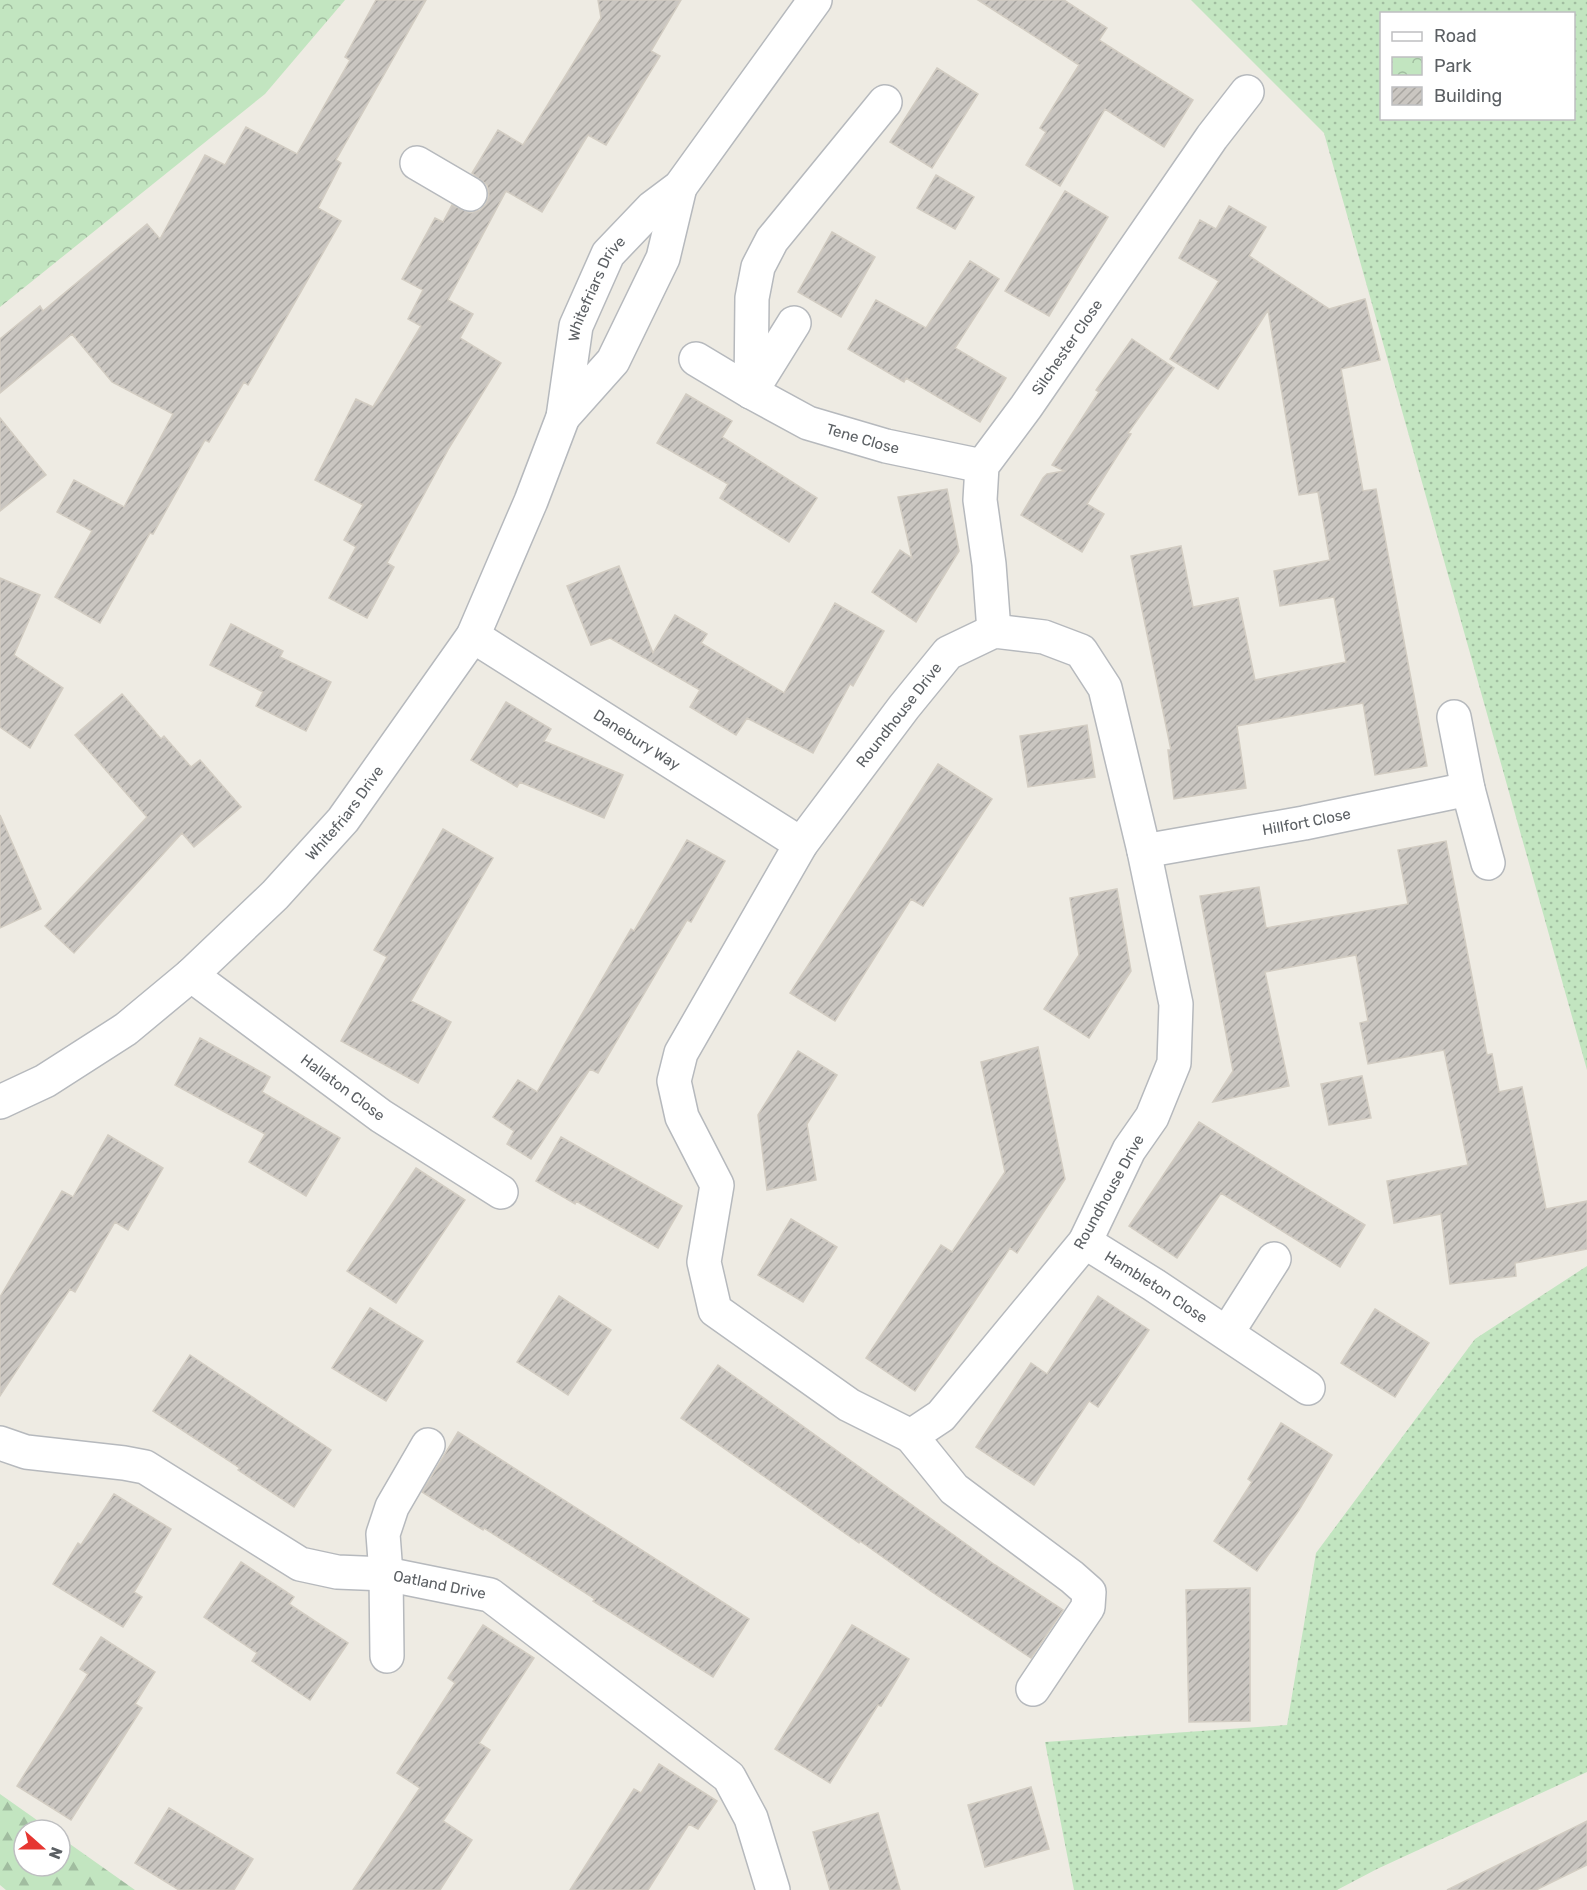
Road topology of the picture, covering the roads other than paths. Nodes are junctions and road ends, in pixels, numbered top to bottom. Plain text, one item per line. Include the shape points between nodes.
1 (814, 1) edge
2 (1247, 92) dead end
3 (885, 102) dead end
4 (417, 163) dead end
5 (680, 188) junction
6 (470, 194) dead end
7 (794, 323) dead end
8 (696, 359) dead end
9 (751, 392) junction
10 (563, 417) junction
11 (982, 466) junction
12 (994, 632) junction
13 (473, 636) junction
14 (1454, 717) dead end
15 (1468, 789) junction
16 (801, 844) junction
17 (1144, 851) junction
18 (1488, 863) dead end
19 (191, 975) junction
20 (0, 1102) edge
21 (501, 1192) dead end
22 (1085, 1242) junction
23 (1274, 1259) dead end
24 (1227, 1333) junction
25 (1308, 1388) dead end
26 (911, 1436) junction
27 (0, 1443) edge
28 (428, 1445) dead end
29 (386, 1574) junction
30 (387, 1656) dead end
31 (1033, 1689) dead end
32 (773, 1890) edge

1 - 5 street, Whitefriars Drive
2 - 11 street, Silchester Close
3 - 9 street via 772,240 758,267 752,298
4 - 6 street
5 - 10 street, Whitefriars Drive via 663,258 613,361
5 - 10 street, Whitefriars Drive via 652,208 608,254 576,326
7 - 9 street
8 - 9 street, Tene Close
9 - 11 street, Tene Close via 808,423 885,446
10 - 13 street, Whitefriars Drive
11 - 12 street via 980,500
12 - 16 street, Roundhouse Drive via 948,652
12 - 17 street, Roundhouse Drive via 1044,637 1081,651 1105,688
13 - 16 street, Danebury Way
13 - 19 street, Whitefriars Drive via 343,820 275,895
14 - 15 street
15 - 17 street, Hillfort Close
15 - 18 street
16 - 26 street, Roundhouse Drive via 681,1053 674,1081 682,1117 717,1185 704,1262 715,1310 849,1405
17 - 22 street, Roundhouse Drive via 1176,1004 1174,1063 1152,1117 1129,1150
19 - 20 street, Whitefriars Drive via 126,1029 45,1081
19 - 21 street, Hallaton Close via 381,1116
22 - 24 street, Hambleton Close
22 - 26 street, Roundhouse Drive via 941,1416
23 - 24 street
24 - 25 street, Hambleton Close
26 - 31 street via 954,1489 1089,1592 1088,1607
27 - 29 street, Oatland Drive via 26,1452 145,1467 300,1564 337,1572
28 - 29 street via 392,1507 383,1534
29 - 30 street
29 - 32 street, Oatland Drive via 490,1595 729,1777 751,1818

